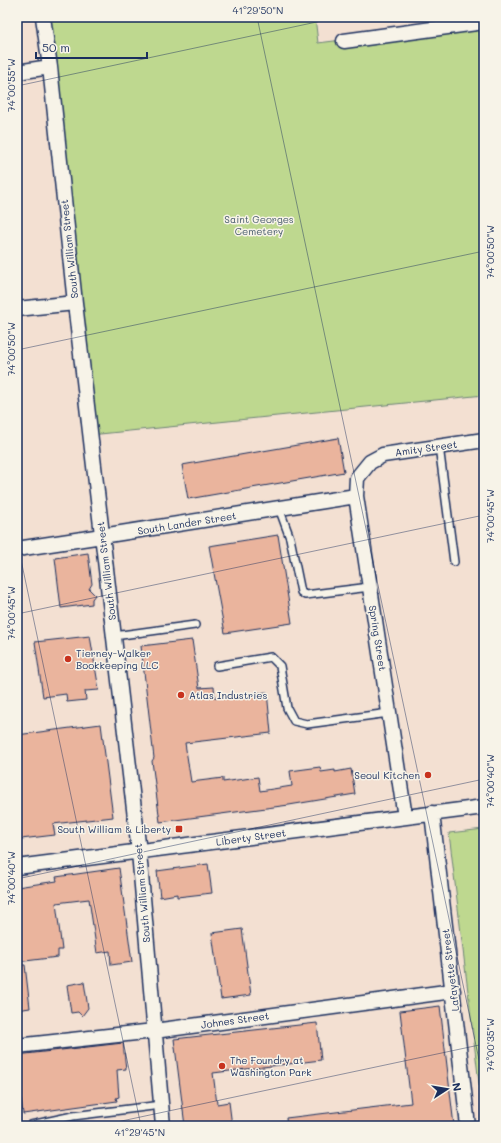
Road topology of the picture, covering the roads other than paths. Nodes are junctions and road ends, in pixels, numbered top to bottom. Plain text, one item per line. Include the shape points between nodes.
1 (43, 17) edge
2 (443, 22) edge
3 (484, 22) edge
4 (344, 41) dead end
5 (50, 67) junction
6 (17, 72) edge
7 (75, 303) junction
8 (17, 309) edge
9 (484, 440) edge
10 (439, 446) junction
11 (370, 462) joint
12 (356, 496) junction
13 (279, 508) junction
14 (102, 536) junction
15 (17, 549) edge
16 (454, 562) dead end
17 (370, 587) junction
18 (195, 625) dead end
19 (114, 636) junction
20 (218, 666) dead end
21 (389, 713) junction
22 (484, 807) edge
23 (432, 814) junction
24 (405, 817) junction
25 (139, 852) junction
26 (17, 867) edge
27 (453, 991) junction
28 (154, 1031) junction
29 (17, 1046) edge
30 (161, 1105) junction
31 (31, 1125) edge
32 (163, 1126) edge
33 (468, 1126) edge

1 - 5 street, South William Street
2 - 3 street
2 - 4 street
5 - 6 street
5 - 7 street, South William Street
7 - 8 street
7 - 14 street, South William Street
9 - 10 street, Amity Street
10 - 11 street, Amity Street via 383,455
10 - 16 lane
11 - 12 street, Spring Street via 357,478
12 - 13 street, South Lander Street
12 - 17 street, Spring Street
13 - 14 street, South Lander Street
13 - 17 lane via 290,538 301,592 304,595
14 - 15 street, South Lander Street
14 - 19 street, South William Street
17 - 21 street, Spring Street
18 - 19 lane
19 - 25 street, South William Street
20 - 21 lane via 271,658 280,666 287,708 294,721 307,724
21 - 24 street, Spring Street
22 - 23 street, Liberty Street
23 - 24 street, Liberty Street
23 - 27 street, Lafayette Street
24 - 25 street, Liberty Street
25 - 26 street, Liberty Street
25 - 28 street, South William Street
27 - 28 street, Johnes Street
27 - 33 street, Lafayette Street
28 - 29 street, Johnes Street
28 - 30 street, South William Street
30 - 31 lane via 73,1116
30 - 32 street, South William Street

